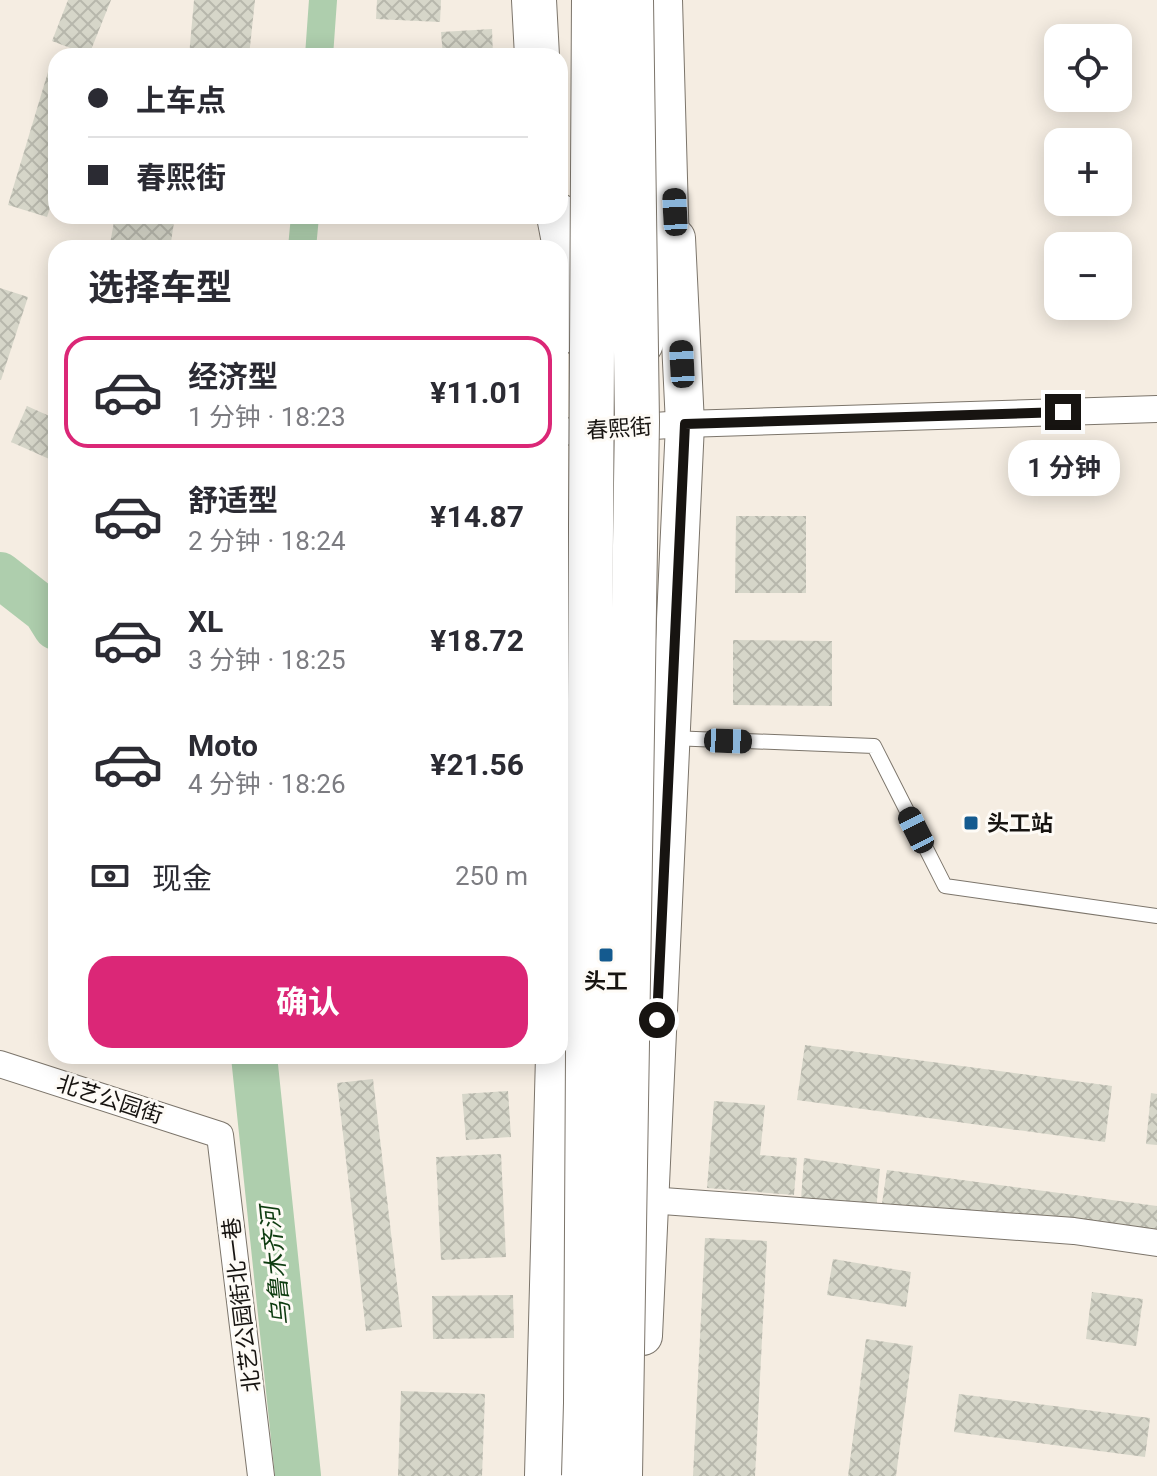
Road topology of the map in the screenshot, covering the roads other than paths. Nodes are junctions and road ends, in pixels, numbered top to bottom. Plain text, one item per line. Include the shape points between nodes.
1 (534, 0) edge
2 (549, 0) edge
3 (594, 0) edge
4 (631, 0) edge
5 (662, 0) edge
6 (537, 48) edge
7 (550, 48) edge
8 (568, 262) edge
9 (636, 361) junction
10 (592, 384) junction
11 (1157, 409) edge
12 (685, 424) junction
13 (568, 431) edge
14 (670, 738) junction
15 (1157, 916) edge
16 (0, 1064) edge
17 (555, 1064) edge
18 (220, 1135) joint
19 (649, 1200) junction
20 (1157, 1243) edge
21 (261, 1476) edge
22 (544, 1476) edge
23 (584, 1476) edge
24 (620, 1476) edge
25 (636, 1476) edge

1 - 6 highway
2 - 7 main road
3 - 10 highway, bridge
4 - 9 highway, bridge
5 - 9 highway, bridge via 667,249
5 - 12 main road
8 - 10 highway, bridge
9 - 24 highway, bridge
10 - 23 highway, bridge
11 - 12 street, 春熙街
12 - 13 street, 春熙街
12 - 14 main road
14 - 15 lane via 874,746 945,886
14 - 19 main road
16 - 18 street, 北艺公园街
17 - 22 main road
18 - 21 street, 北艺公园街北一巷
19 - 20 street via 1074,1231
19 - 25 main road

